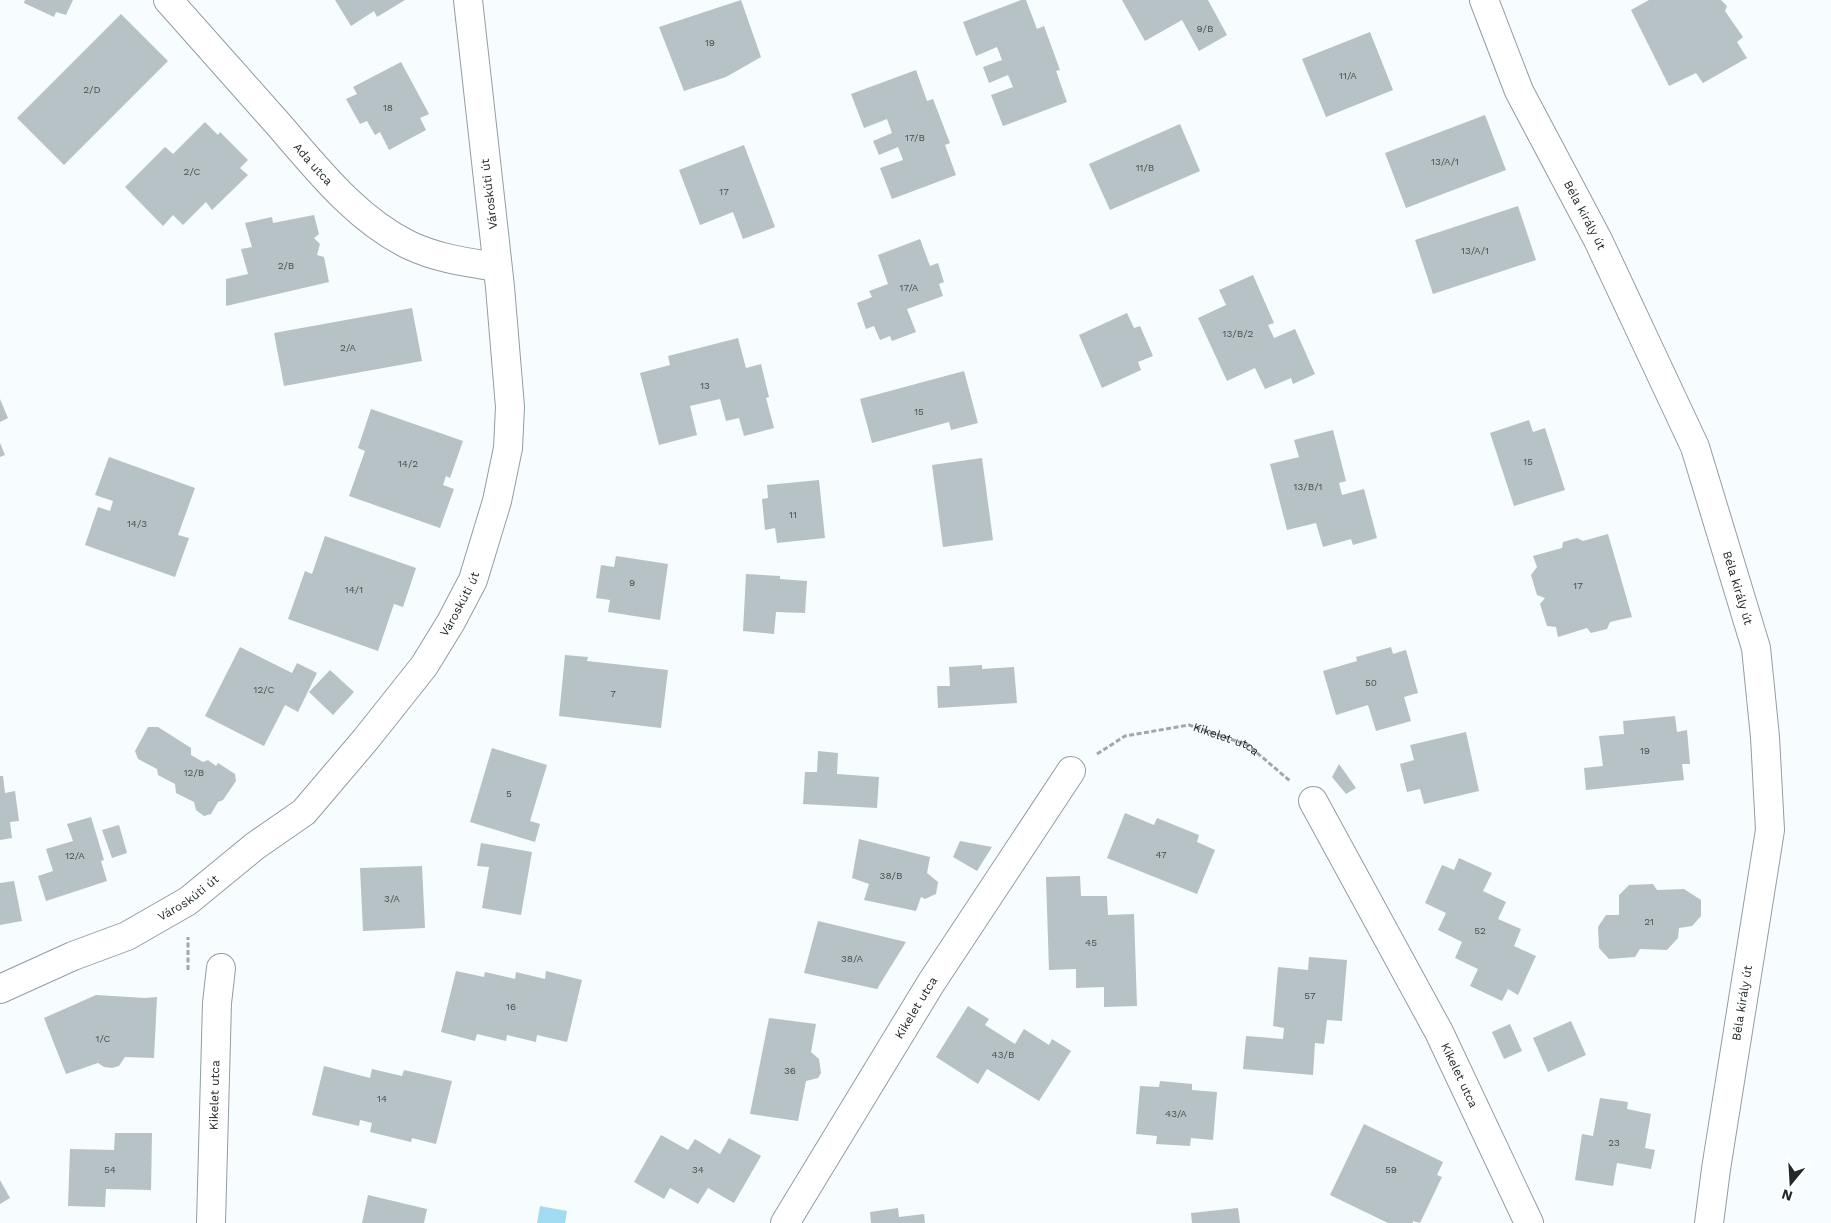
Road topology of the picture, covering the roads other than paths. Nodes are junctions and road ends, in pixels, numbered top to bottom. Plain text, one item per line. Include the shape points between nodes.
1 (168, 0) edge
2 (468, 0) edge
3 (1484, 0) edge
4 (497, 268) junction
5 (1071, 771) road end
6 (1313, 801) road end
7 (221, 968) dead end
8 (0, 989) edge
9 (211, 1223) edge
10 (785, 1223) edge
11 (1529, 1223) edge
12 (1709, 1223) edge

1 - 4 street, Ada utca via 315,166 373,222 409,245 441,258
2 - 4 street, Városkúti út
3 - 12 street, Béla király út via 1519,91 1598,240 1694,447 1756,648 1770,830
4 - 8 street, Városkúti út via 510,407 508,448 497,501 473,580 424,666 304,812 255,846 188,901 128,936 73,956
5 - 10 street, Kikelet utca via 931,983
6 - 11 street, Kikelet utca via 1439,1032
7 - 9 street, Kikelet utca via 217,1003

